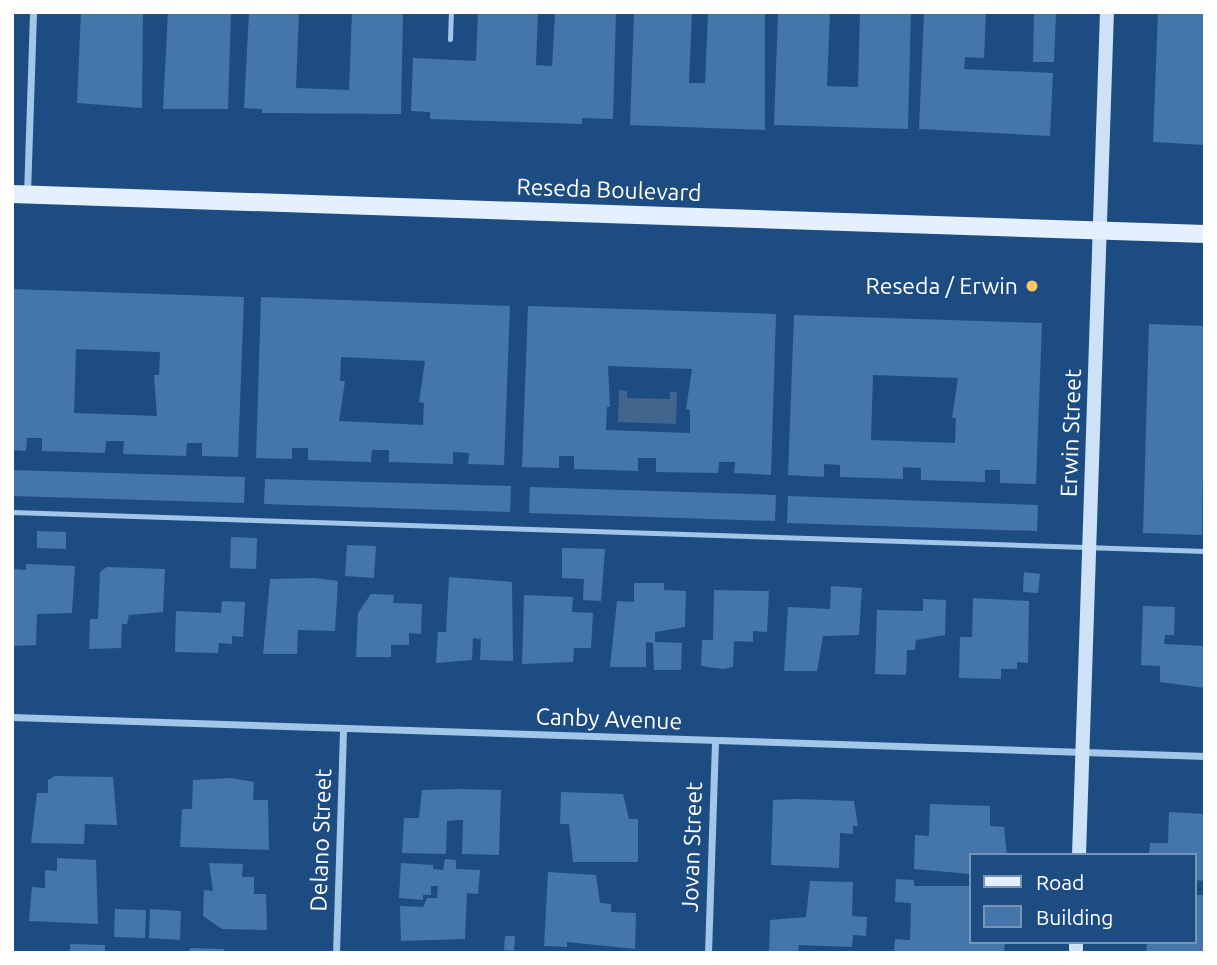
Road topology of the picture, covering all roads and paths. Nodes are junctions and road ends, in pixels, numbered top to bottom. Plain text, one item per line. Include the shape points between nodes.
1 (33, 12) edge
2 (451, 12) edge
3 (1108, 12) edge
4 (450, 39) dead end
5 (20, 194) edge
6 (1100, 230) junction
7 (1205, 234) edge
8 (12, 512) edge
9 (1090, 547) junction
10 (1205, 551) edge
11 (12, 717) edge
12 (344, 727) junction
13 (715, 742) junction
14 (1083, 752) junction
15 (1205, 756) edge
16 (1079, 853) edge
17 (336, 953) edge
18 (708, 953) edge

1 - 5 street
2 - 4 lane
3 - 6 street, Erwin Street
5 - 6 main road, Reseda Boulevard
6 - 7 main road, Reseda Boulevard
6 - 9 street, Erwin Street
8 - 9 lane
9 - 10 lane
9 - 14 street, Erwin Street
11 - 12 street, Canby Avenue
12 - 13 street, Canby Avenue
12 - 17 street, Delano Street
13 - 14 street, Canby Avenue
13 - 18 street, Jovan Street
14 - 15 street, Canby Avenue
14 - 16 street, Erwin Street

